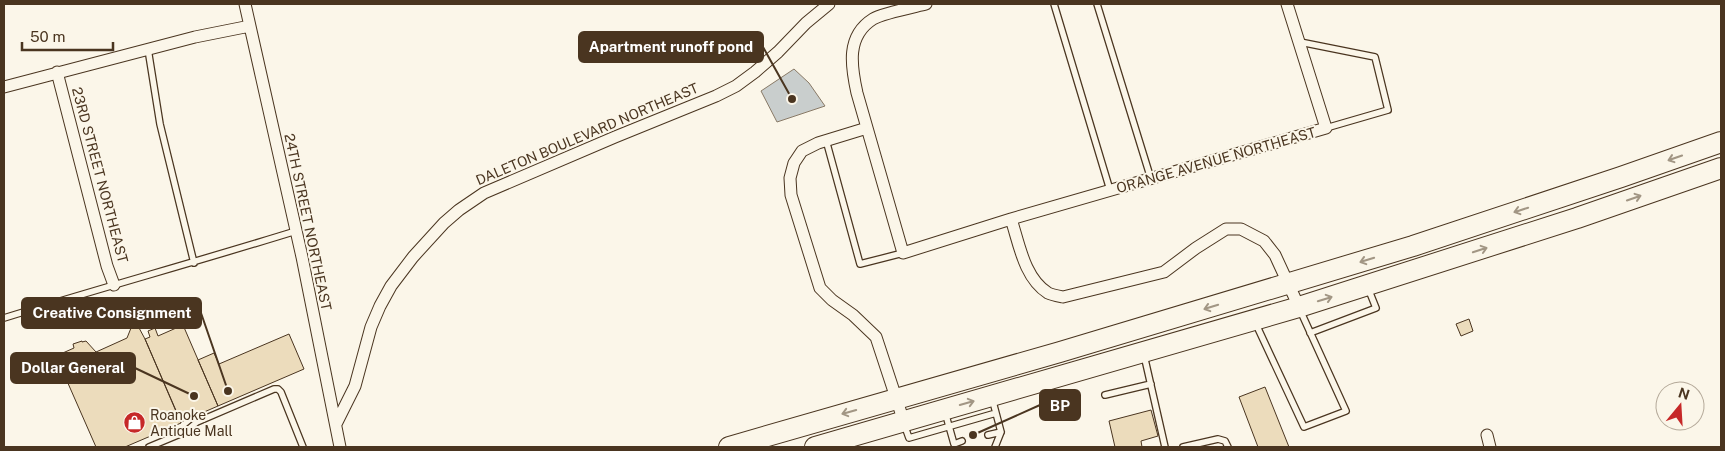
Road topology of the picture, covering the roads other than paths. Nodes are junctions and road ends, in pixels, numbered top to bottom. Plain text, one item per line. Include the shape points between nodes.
1 (245, 4) edge
2 (829, 4) edge
3 (926, 4) edge
4 (1054, 4) edge
5 (1097, 4) edge
6 (1287, 4) edge
7 (250, 26) junction
8 (1300, 42) junction
9 (148, 48) junction
10 (57, 72) junction
11 (4, 87) edge
12 (867, 128) junction
13 (1326, 128) junction
14 (826, 140) junction
15 (1721, 142) edge
16 (1721, 168) edge
17 (1151, 178) junction
18 (1110, 190) junction
19 (1011, 219) junction
20 (296, 231) junction
21 (903, 252) junction
22 (194, 263) junction
23 (1289, 283) junction
24 (114, 285) junction
25 (1367, 286) junction
26 (1299, 307) junction
27 (4, 318) edge
28 (1254, 320) junction
29 (1310, 333) junction
30 (1144, 353) junction
31 (1151, 384) junction
32 (1105, 396) dead end
33 (896, 399) junction
34 (993, 405) junction
35 (947, 418) junction
36 (904, 422) junction
37 (336, 424) junction
38 (1000, 432) junction
39 (988, 434) dead end
40 (1487, 435) dead end
41 (962, 441) dead end
42 (157, 445) edge
43 (954, 446) edge
44 (149, 447) edge
45 (303, 447) edge
46 (340, 447) edge
47 (728, 447) edge
48 (815, 447) edge
49 (995, 447) edge
50 (1165, 447) edge
51 (1183, 447) edge
52 (1228, 447) edge
53 (1490, 447) edge

1 - 7 street, 24TH STREET NORTHEAST
2 - 37 street, DALETON BOULEVARD NORTHEAST via 736,86 484,193 459,210 413,257 391,286 371,327 355,386
3 - 12 street via 874,18 859,31 852,49 852,68
4 - 18 lane
5 - 17 lane
6 - 8 street, ORANGE AVENUE NORTHEAST
7 - 9 street
7 - 20 street, 24TH STREET NORTHEAST
8 - 13 street, ORANGE AVENUE NORTHEAST
8 - 13 lane via 1375,56 1388,110
9 - 10 street
9 - 22 lane via 160,124
10 - 11 street
10 - 24 street, 23RD STREET NORTHEAST
12 - 14 street
12 - 21 street
13 - 17 street, ORANGE AVENUE NORTHEAST
14 - 21 lane via 860,264
14 - 33 street via 802,152 794,163 790,178 791,195 820,288 876,337
15 -> 23 highway via 1432,240
25 -> 16 highway
17 - 18 street, ORANGE AVENUE NORTHEAST
18 - 19 street, ORANGE AVENUE NORTHEAST
19 - 21 street, ORANGE AVENUE NORTHEAST
19 - 23 street via 1028,271 1040,287 1063,297 1164,272 1226,229 1241,229 1264,241
20 - 22 lane
20 - 37 street, 24TH STREET NORTHEAST
22 - 24 lane
23 - 26 street
23 -> 33 highway
24 - 27 lane
26 -> 25 highway
25 - 29 lane via 1376,308
26 - 28 highway
26 - 29 lane
28 - 29 lane via 1304,427 1346,411
28 - 30 highway
30 - 31 lane
30 - 34 highway
31 - 32 lane
31 - 50 lane
33 - 36 street
33 -> 47 highway
34 - 35 highway
34 - 38 lane
35 - 36 highway
35 - 43 lane
36 - 48 highway
37 - 46 street, 24TH STREET NORTHEAST
38 - 39 lane
38 - 49 lane
40 - 53 street
41 - 43 lane
42 - 44 lane
42 - 45 lane via 197,422 278,389
51 - 52 lane via 1218,439 1225,441

